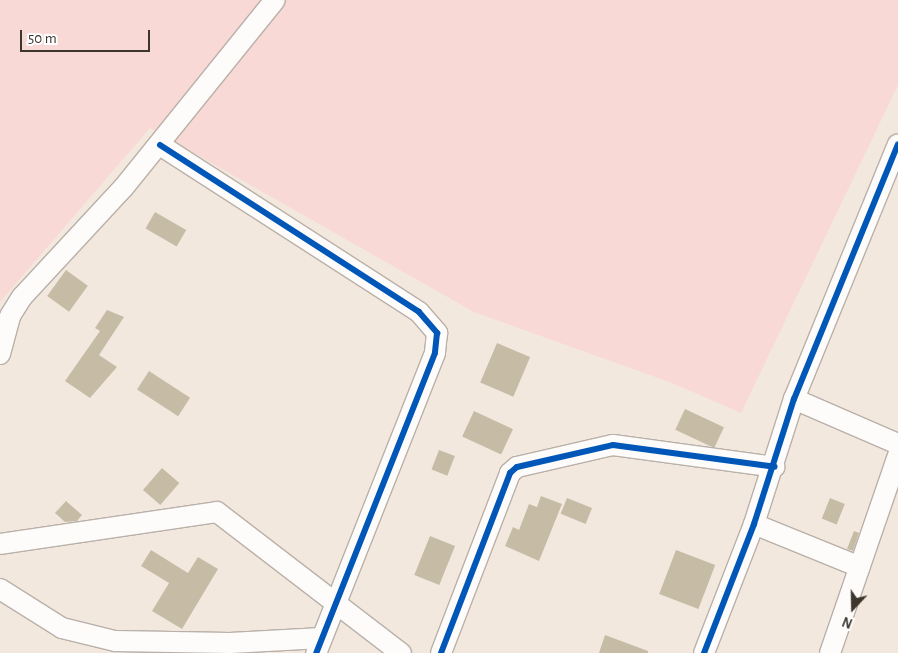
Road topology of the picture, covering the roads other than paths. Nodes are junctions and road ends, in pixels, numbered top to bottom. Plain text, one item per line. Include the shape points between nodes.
1 (275, 0) edge
2 (898, 144) edge
3 (160, 145) junction
4 (0, 354) edge
5 (794, 399) junction
6 (898, 444) edge
7 (898, 456) edge
8 (775, 467) junction
9 (754, 524) junction
10 (0, 544) edge
11 (860, 568) junction
12 (0, 589) edge
13 (337, 600) junction
14 (319, 645) edge
15 (402, 653) edge
16 (441, 653) edge
17 (704, 653) edge
18 (830, 653) edge

1 - 3 street
2 - 5 street
3 - 4 street via 22,297 10,316
3 - 13 street via 419,312 437,333 435,353
5 - 6 street
5 - 8 street
7 - 11 street
8 - 9 street
8 - 16 street via 613,445 517,467 510,473
9 - 11 street
9 - 17 street
10 - 13 street via 217,512
11 - 18 street
12 - 14 street via 62,628 115,641
13 - 14 street
13 - 15 street

